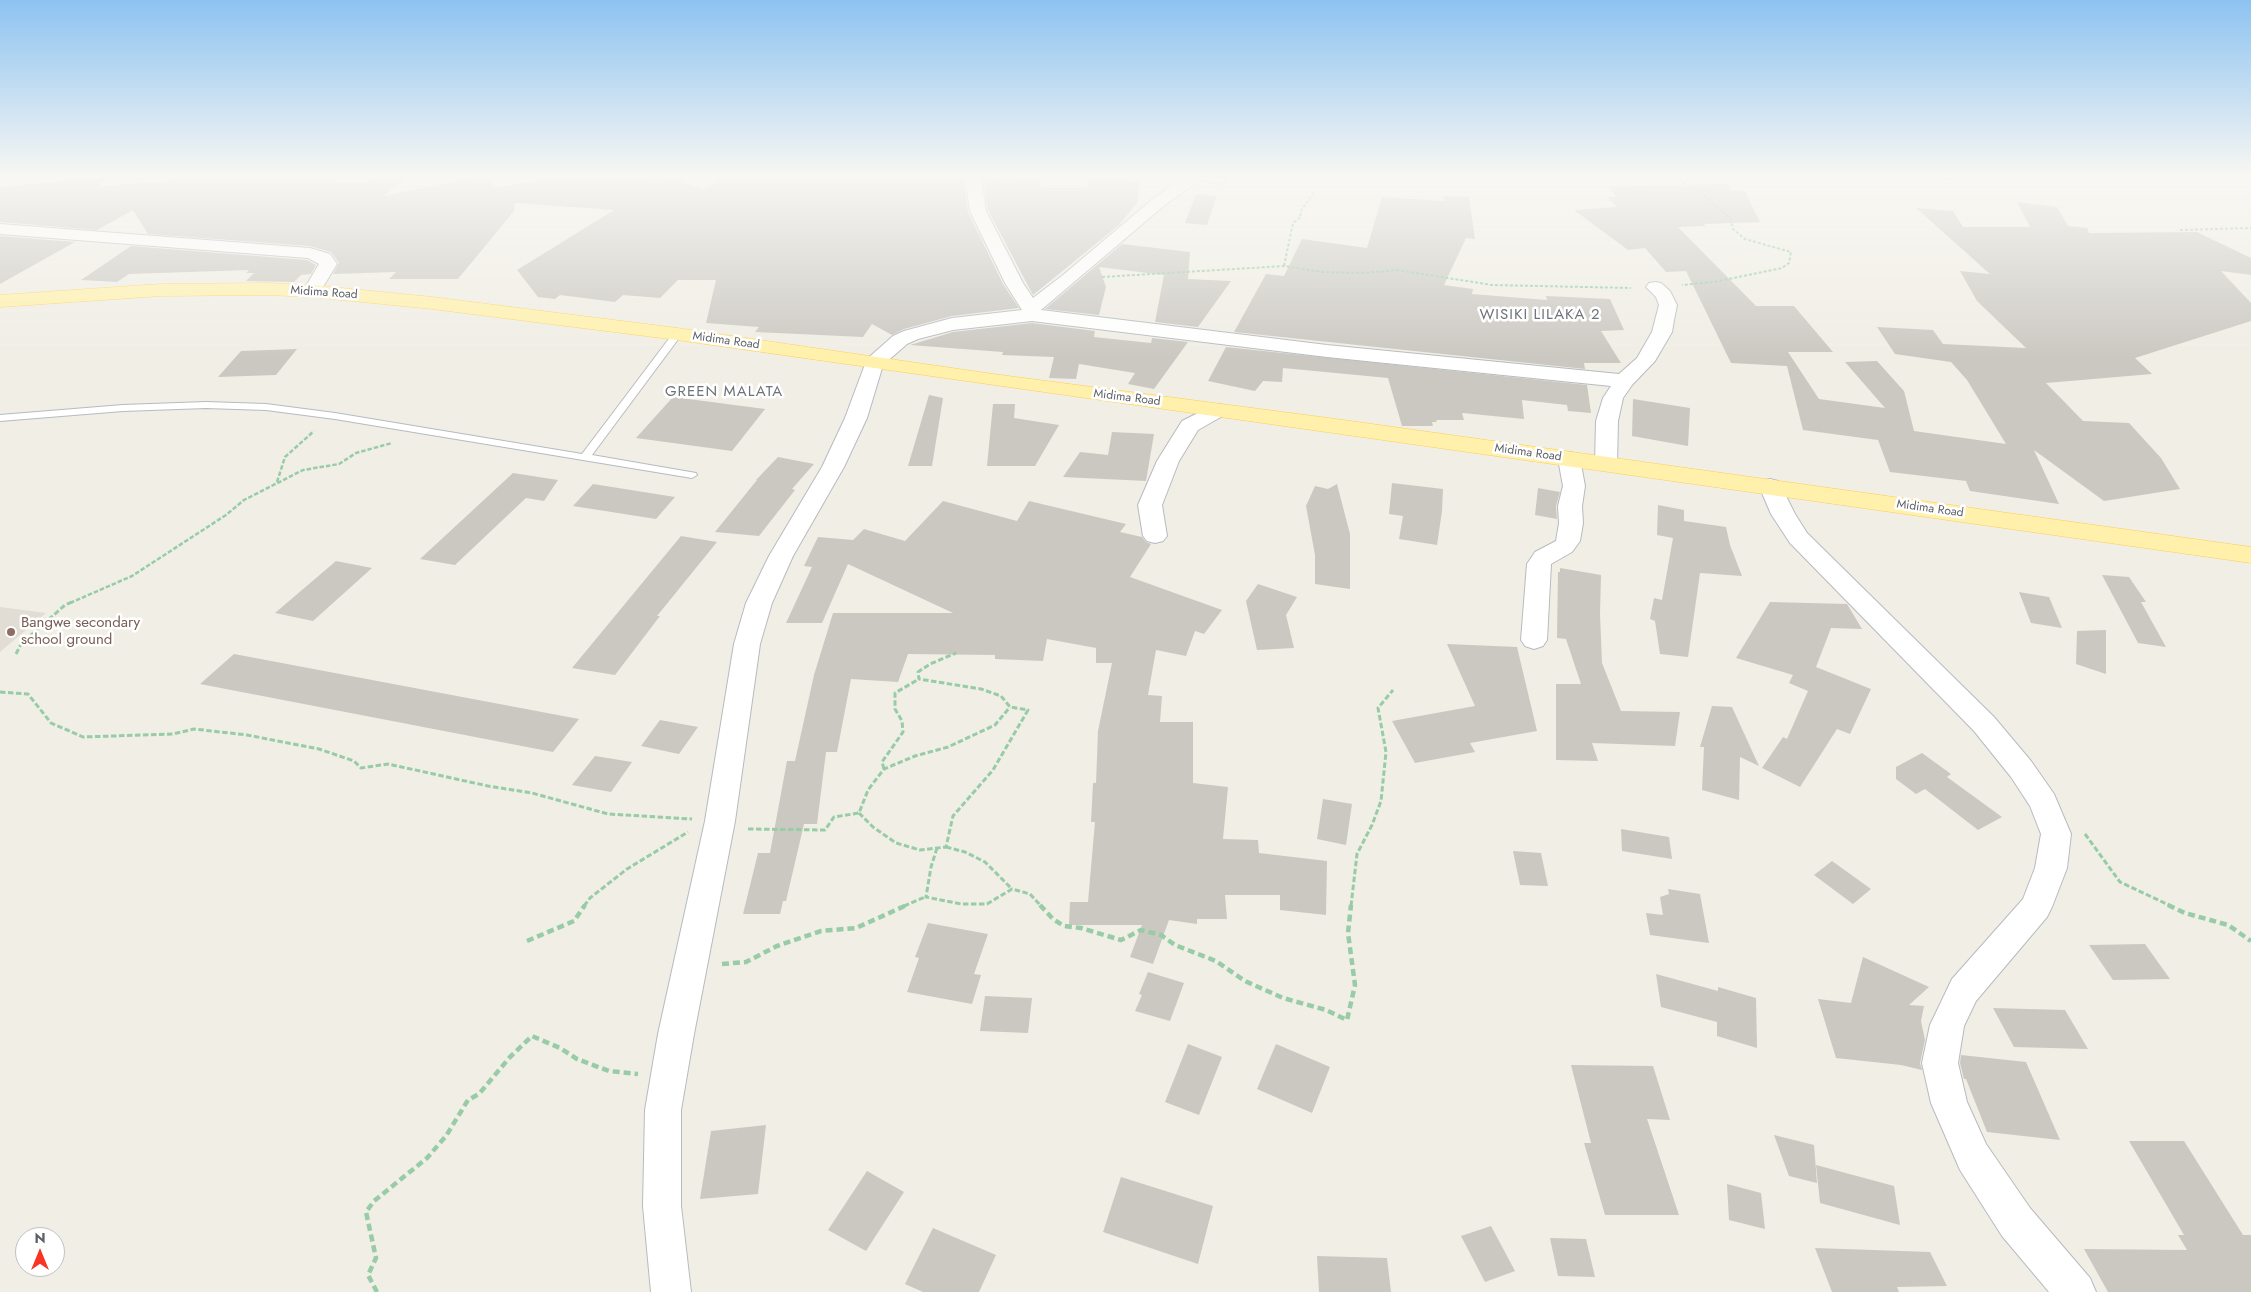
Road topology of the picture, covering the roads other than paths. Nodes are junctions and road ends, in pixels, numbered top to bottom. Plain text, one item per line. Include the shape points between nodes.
1 (107, 237) edge
2 (991, 237) edge
3 (1118, 237) edge
4 (1655, 287) road end
5 (312, 291) junction
6 (0, 301) edge
7 (1031, 311) junction
8 (677, 334) junction
9 (874, 363) junction
10 (1624, 381) junction
11 (1219, 410) junction
12 (0, 418) edge
13 (585, 457) junction
14 (1569, 459) junction
15 (1606, 464) junction
16 (692, 475) dead end
17 (1770, 486) junction
18 (1155, 536) dead end
19 (2251, 555) edge
20 (1534, 640) dead end
21 (671, 1292) edge
22 (2076, 1292) edge

1 - 5 street via 310,253 324,258 328,264
2 - 7 street
3 - 7 street
4 - 10 street via 1664,295 1668,305 1662,332 1645,361
5 - 6 main road, Midima Road via 161,290
5 - 8 main road, Midima Road
7 - 9 street via 952,324 910,335
7 - 10 street via 1326,351
8 - 9 main road, Midima Road
8 - 13 lane
9 - 11 main road, Midima Road
9 - 21 street via 844,444 759,603 748,644 720,821 663,1110 662,1206
10 - 15 street via 1613,398 1607,421
11 - 14 main road, Midima Road
11 - 18 street via 1190,426 1168,461 1150,505
12 - 13 lane via 123,408 266,407
13 - 16 lane
14 - 15 main road, Midima Road
14 - 20 street via 1574,486 1568,541 1539,564
15 - 17 main road, Midima Road
17 - 19 main road, Midima Road
17 - 22 street via 1798,538 1948,686 1990,732 2043,802 2056,834 2052,868 2036,907 1964,990 1947,1025 1940,1063 1949,1104 1973,1157 2016,1222

